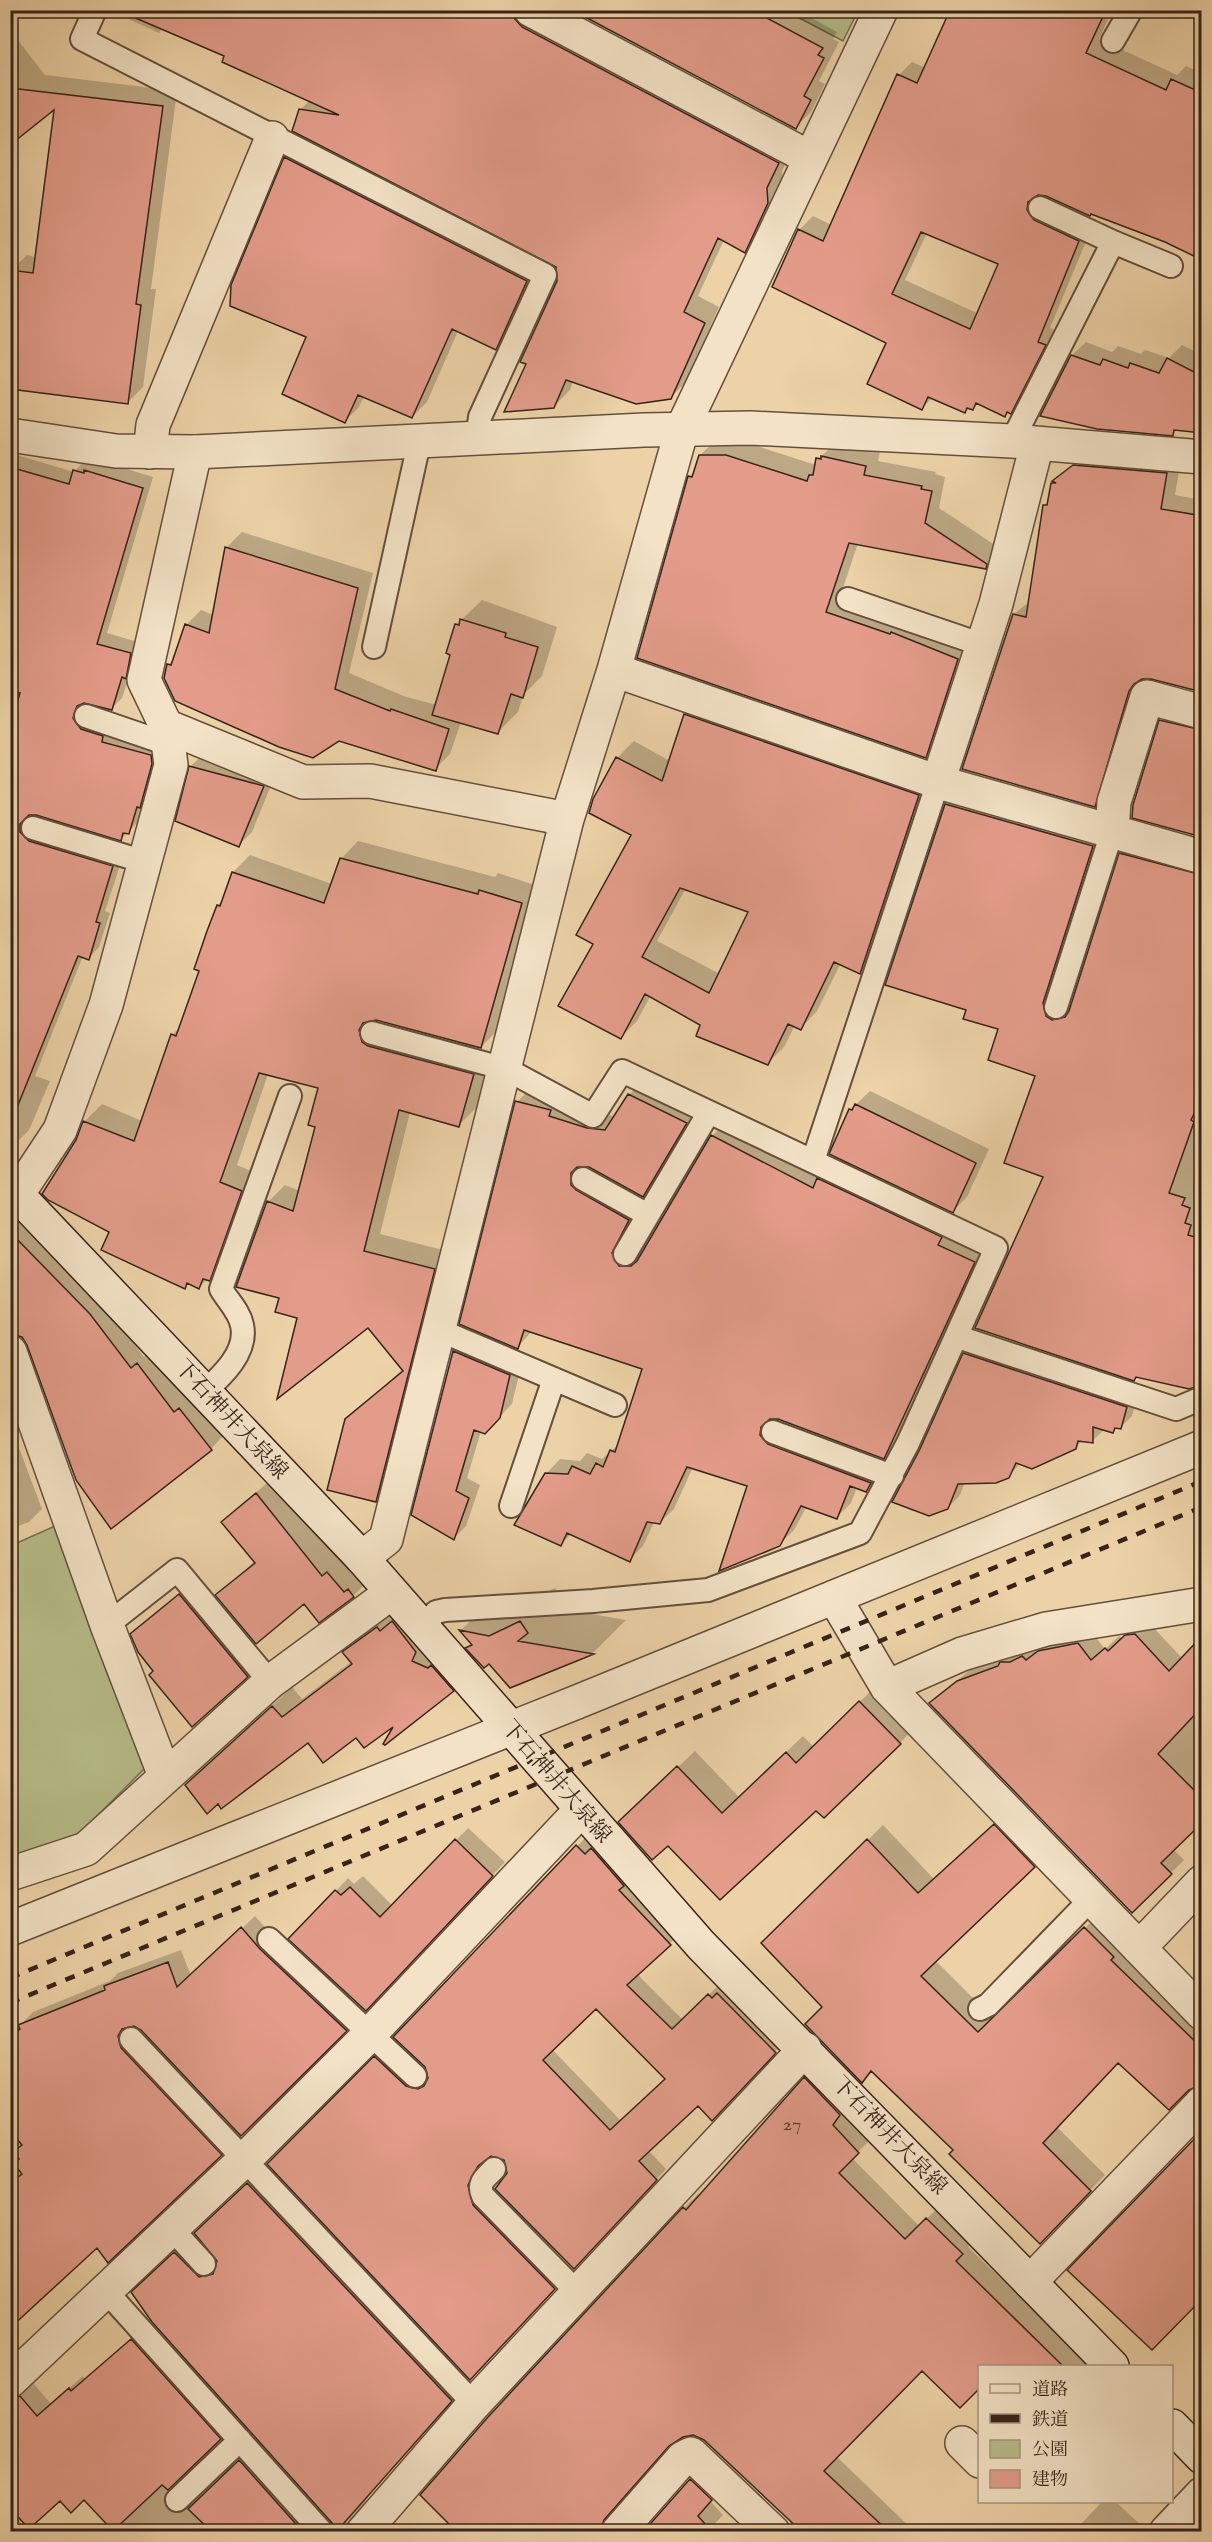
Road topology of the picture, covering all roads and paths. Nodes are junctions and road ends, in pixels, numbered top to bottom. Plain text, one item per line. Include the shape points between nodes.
1 (95, 10) edge
2 (531, 10) edge
3 (881, 10) edge
4 (1131, 10) edge
5 (1113, 41) dead end
6 (272, 138) junction
7 (810, 158) junction
8 (1040, 208) dead end
9 (1113, 242) junction
10 (1171, 266) dead end
11 (682, 429) junction
12 (10, 435) edge
13 (477, 440) junction
14 (419, 443) junction
15 (1024, 443) junction
16 (150, 452) junction
17 (195, 453) junction
18 (1202, 457) edge
19 (848, 599) dead end
20 (982, 645) junction
21 (374, 647) dead end
22 (614, 670) junction
23 (1202, 712) edge
24 (86, 716) dead end
25 (167, 735) junction
26 (938, 782) junction
27 (567, 819) junction
28 (33, 828) dead end
29 (1112, 832) junction
30 (1202, 857) edge
31 (145, 862) junction
32 (1056, 1006) dead end
33 (372, 1033) dead end
34 (506, 1070) junction
35 (290, 1096) dead end
36 (709, 1112) junction
37 (813, 1161) junction
38 (583, 1179) dead end
39 (14, 1191) edge
40 (648, 1215) junction
41 (625, 1254) dead end
42 (439, 1330) junction
43 (958, 1336) junction
44 (10, 1352) edge
45 (554, 1379) junction
46 (204, 1392) junction
47 (1202, 1398) edge
48 (615, 1405) dead end
49 (773, 1432) dead end
50 (1202, 1447) edge
51 (892, 1476) junction
52 (511, 1506) dead end
53 (362, 1558) junction
54 (391, 1593) junction
55 (834, 1597) junction
56 (1202, 1604) edge
57 (107, 1625) junction
58 (421, 1628) junction
59 (270, 1682) junction
60 (887, 1687) junction
61 (510, 1729) junction
62 (165, 1776) junction
63 (581, 1810) junction
64 (10, 1874) edge
65 (1202, 1882) edge
66 (10, 1891) edge
67 (1091, 1899) junction
68 (18, 1926) edge
69 (269, 1939) dead end
70 (1139, 1948) junction
71 (980, 2009) dead end
72 (1202, 2013) edge
73 (369, 2035) junction
74 (131, 2039) dead end
75 (805, 2049) junction
76 (415, 2076) dead end
77 (1202, 2103) edge
78 (243, 2161) junction
79 (494, 2169) dead end
80 (171, 2228) junction
81 (204, 2264) dead end
82 (1030, 2282) junction
83 (106, 2290) junction
84 (578, 2293) junction
85 (1110, 2365) edge
86 (10, 2381) edge
87 (474, 2404) junction
88 (1173, 2427) edge
89 (240, 2440) junction
90 (1202, 2457) edge
91 (1202, 2494) edge
92 (177, 2500) dead end
93 (322, 2532) edge
94 (363, 2532) edge
95 (618, 2532) edge
96 (773, 2532) edge
97 (1166, 2532) edge

1 - 6 lane via 82,39
2 - 7 street
3 - 7 street
4 - 5 lane
6 - 13 lane via 544,275 480,417
6 - 16 street via 153,425
7 - 11 street
8 - 9 lane
9 - 10 lane
9 - 15 lane
11 - 13 street
11 - 15 street via 751,428
11 - 22 street
12 - 16 street via 116,451
13 - 14 street
14 - 17 street
14 - 21 lane
15 - 18 street
15 - 20 street via 996,604
16 - 17 street
17 - 25 street via 144,680
19 - 20 lane
20 - 26 street
22 - 26 street
22 - 27 street
23 - 29 street via 1147,698 1114,802
24 - 25 lane
25 - 27 street via 303,782 370,781
25 - 31 street via 171,765
26 - 29 street
26 - 37 lane
27 - 34 street
28 - 31 lane
29 - 30 street
29 - 32 lane
31 - 39 street via 106,1005 60,1130
33 - 34 lane
34 - 36 lane via 593,1116 622,1071
34 - 42 street
35 - 46 lane via 221,1289 243,1327 240,1350
36 - 37 lane
36 - 40 lane
37 - 43 lane via 996,1248
38 - 40 lane
39 - 46 street, 下石神井大泉線
40 - 41 lane
42 - 45 lane
42 - 53 street via 386,1539
43 - 47 lane via 1176,1409
43 - 51 lane
44 - 57 street
45 - 48 lane
45 - 52 lane
46 - 53 street, 下石神井大泉線
49 - 51 lane
50 - 55 street
51 - 58 lane via 860,1533 708,1590 445,1610 436,1612
53 - 54 street, 下石神井大泉線
54 - 58 street, 下石神井大泉線
54 - 59 street
55 - 60 street
55 - 61 street
56 - 60 street via 1046,1629 962,1654
57 - 59 lane via 177,1570
57 - 62 street
58 - 61 street, 下石神井大泉線
59 - 62 street
60 - 67 street
61 - 63 street, 下石神井大泉線
61 - 68 street
62 - 64 street via 86,1849
63 - 73 street
63 - 75 street, 下石神井大泉線 via 701,1945
65 - 70 street
66 - 68 street
67 - 70 street
67 - 71 lane
69 - 73 lane
70 - 72 street
73 - 76 lane
73 - 78 street
74 - 78 lane
75 - 82 street, 下石神井大泉線
75 - 84 street
77 - 82 street
78 - 80 street
78 - 87 lane
79 - 84 lane via 481,2181 483,2196
80 - 81 lane
80 - 83 street
82 - 85 street, 下石神井大泉線
83 - 86 street
83 - 89 lane
84 - 87 street
87 - 94 street
88 - 90 street
89 - 92 lane
89 - 93 lane
91 - 97 street
95 - 96 street via 683,2458 691,2454

